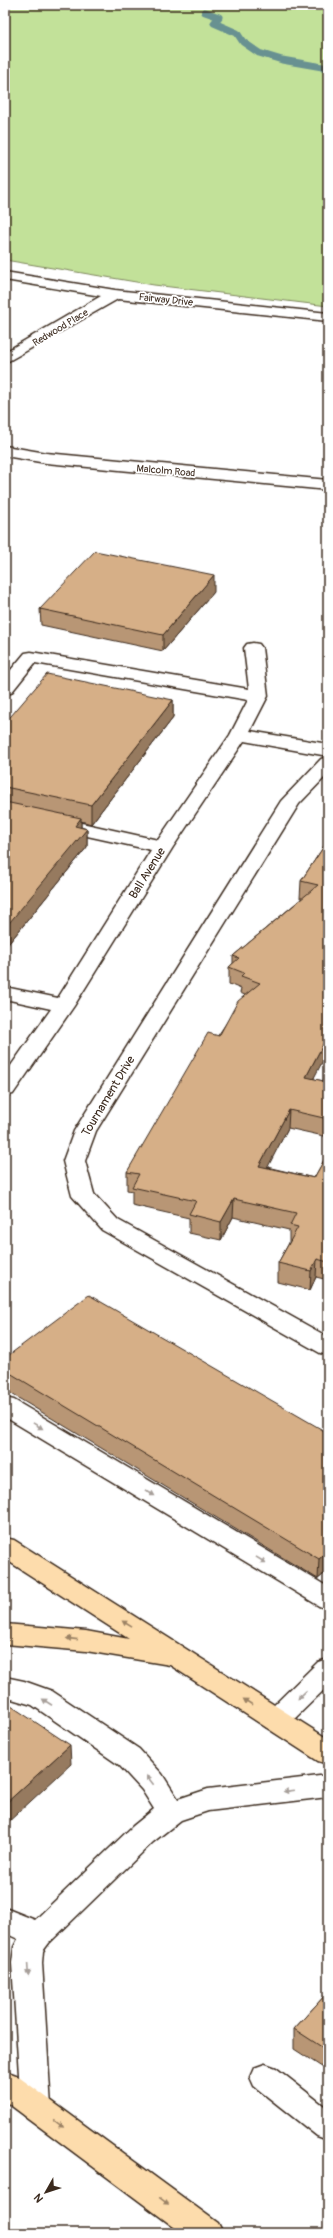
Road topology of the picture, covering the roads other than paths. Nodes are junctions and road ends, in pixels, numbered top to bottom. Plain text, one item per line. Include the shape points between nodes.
1 (5, 276) edge
2 (115, 294) junction
3 (328, 317) edge
4 (5, 358) edge
5 (5, 451) edge
6 (328, 485) edge
7 (253, 648) dead end
8 (5, 689) edge
9 (259, 696) junction
10 (239, 735) junction
11 (328, 750) edge
12 (328, 763) edge
13 (5, 812) edge
14 (163, 847) junction
15 (5, 993) edge
16 (64, 1006) junction
17 (5, 1089) edge
18 (328, 1347) edge
19 (5, 1406) edge
20 (5, 1547) edge
21 (328, 1600) edge
22 (5, 1634) edge
23 (179, 1658) junction
24 (328, 1669) edge
25 (5, 1687) edge
26 (276, 1720) junction
27 (328, 1754) edge
28 (328, 1786) edge
29 (171, 1812) junction
30 (5, 1920) edge
31 (39, 1935) junction
32 (265, 2077) dead end
33 (5, 2084) edge
34 (36, 2107) junction
35 (328, 2127) edge
36 (207, 2233) edge

1 - 2 street, Fairway Drive
2 - 3 street, Fairway Drive
2 - 4 street, Redwood Place
5 - 6 street, Malcolm Road via 46,458
7 - 9 street
8 - 9 street via 31,657
9 - 10 street, Ball Avenue
10 - 11 street
10 - 14 street, Ball Avenue
12 - 18 street, Tournament Drive via 291,801 85,1131 74,1161 83,1196 110,1225
13 - 14 street
14 - 16 street, Ball Avenue
15 - 16 street
16 - 17 street, Ball Avenue
19 -> 21 street
23 -> 20 highway
23 -> 22 highway via 86,1640
26 -> 23 highway
24 -> 26 street
29 -> 25 street via 152,1782 129,1757 42,1698
26 - 27 highway
28 -> 29 street via 208,1800
29 - 31 street via 143,1834
30 - 31 street
31 -> 34 street via 29,1947 27,1963
32 - 35 street
33 - 34 highway
34 -> 36 highway

